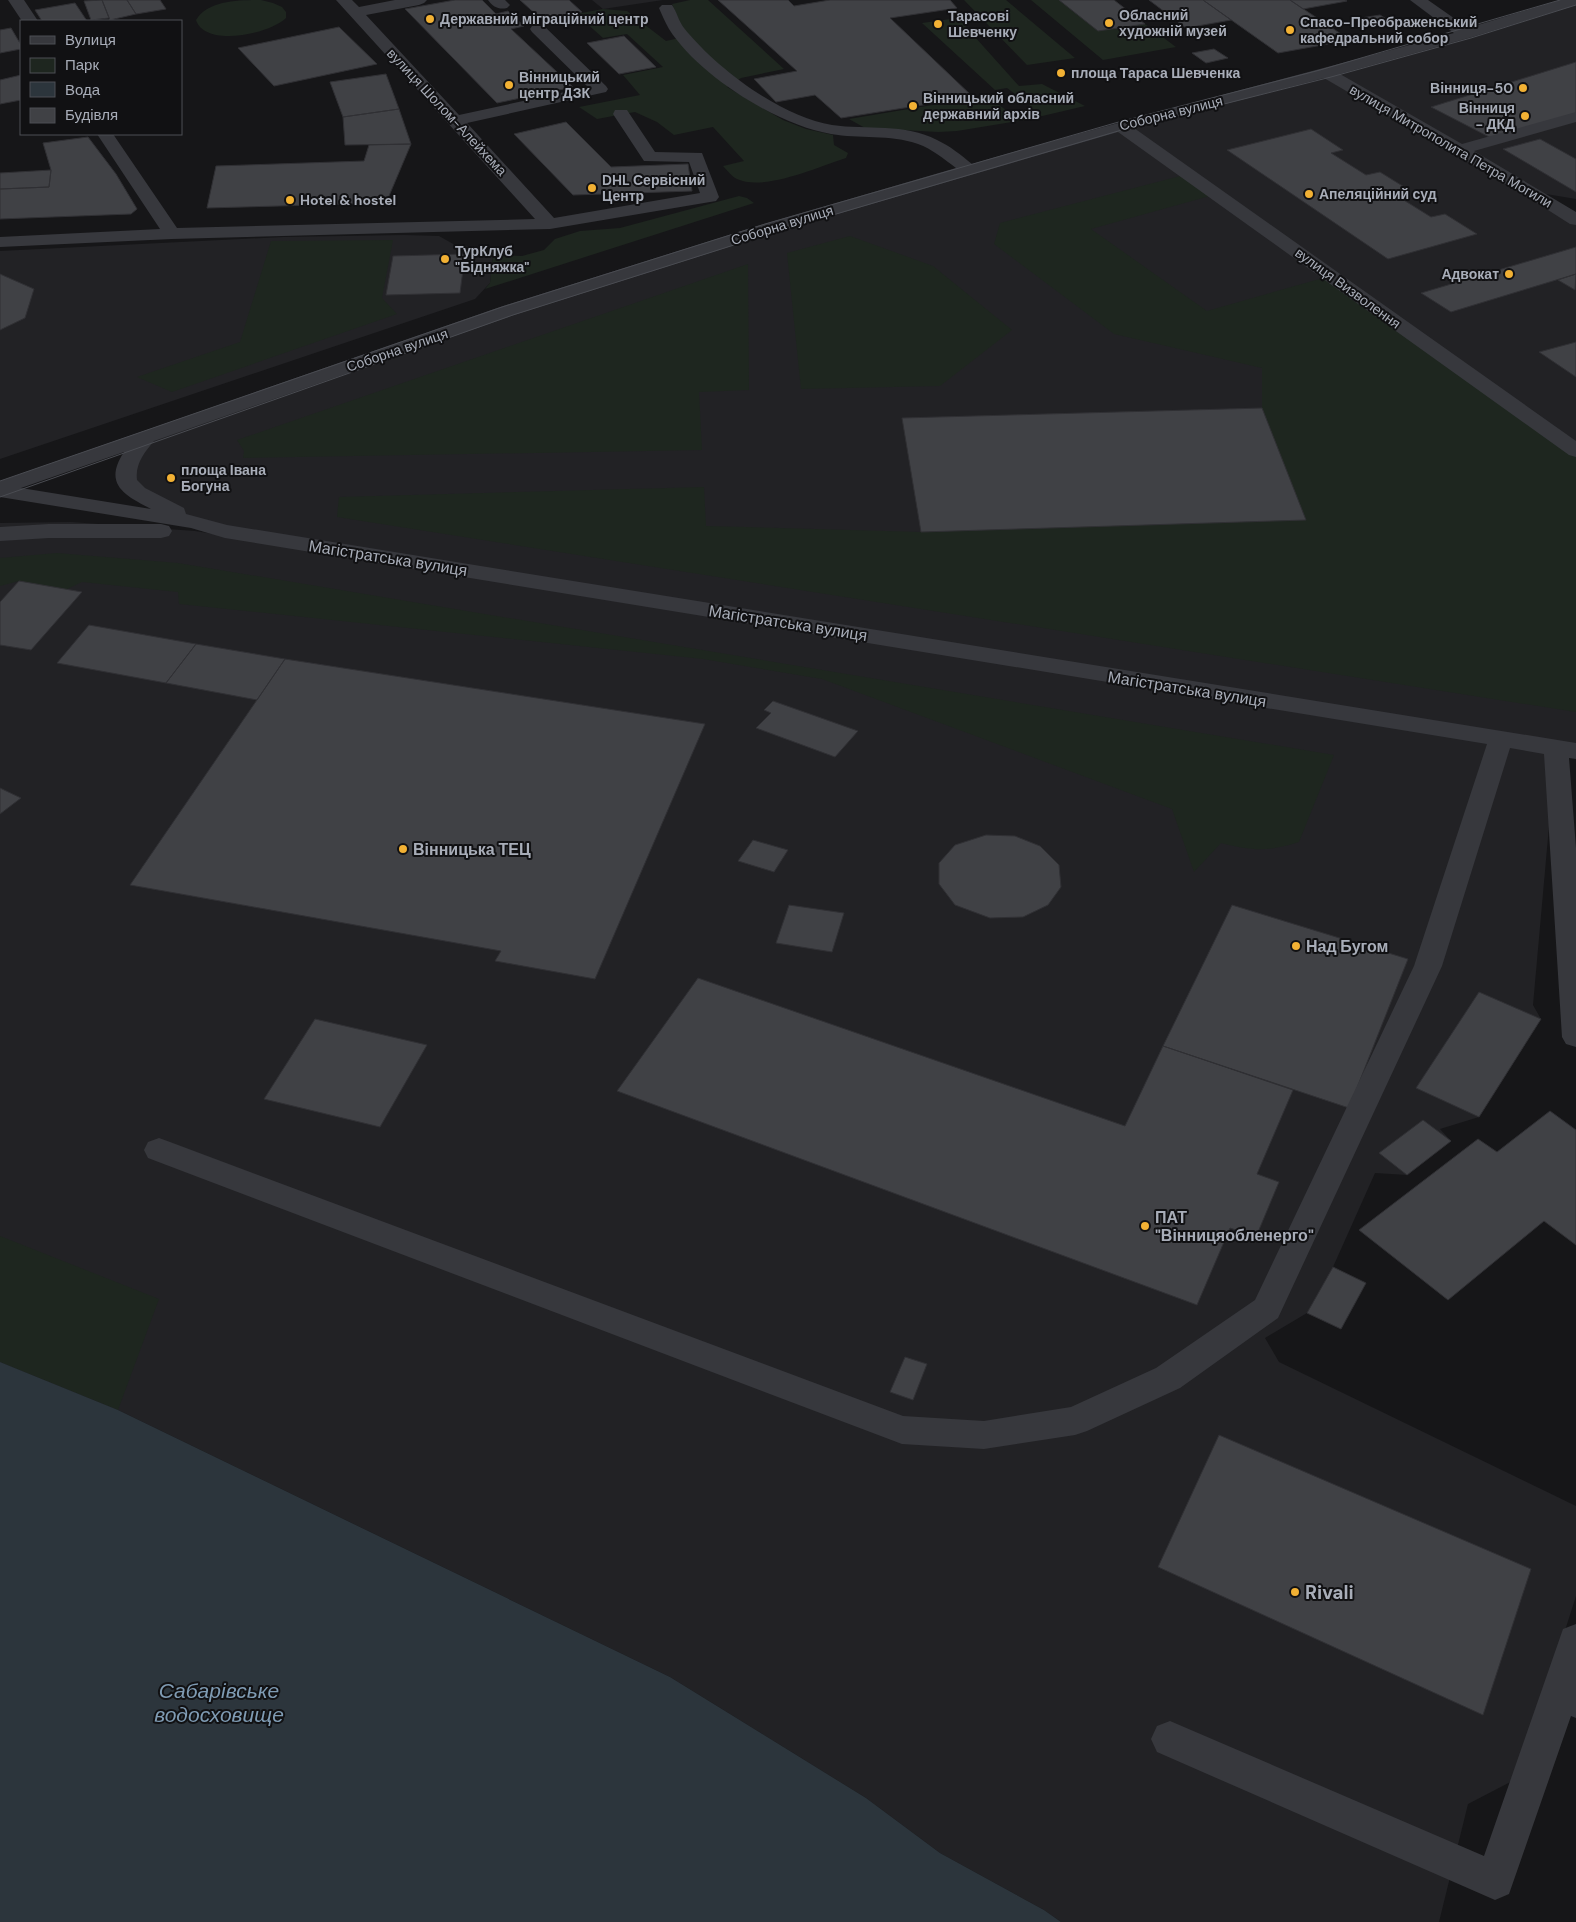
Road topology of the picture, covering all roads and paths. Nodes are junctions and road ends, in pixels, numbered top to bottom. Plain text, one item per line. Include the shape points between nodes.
1 (16, 0) edge
2 (419, 0) edge
3 (1418, 0) edge
4 (1576, 0) edge
5 (350, 6) edge
6 (667, 8) dead end
7 (29, 20) edge
8 (538, 29) dead end
9 (1466, 34) junction
10 (1326, 74) junction
11 (621, 114) dead end
12 (1576, 117) edge
13 (456, 121) junction
14 (1120, 126) junction
15 (106, 135) edge
16 (1460, 150) junction
17 (968, 170) junction
18 (1532, 192) junction
19 (1576, 202) edge
20 (1576, 220) edge
21 (550, 224) junction
22 (172, 234) junction
23 (0, 242) edge
24 (146, 438) junction
25 (1576, 451) edge
26 (0, 490) edge
27 (193, 522) junction
28 (225, 531) junction
29 (0, 534) edge
30 (1501, 739) junction
31 (1566, 749) edge
32 (1576, 1037) edge
33 (159, 1150) dead end
34 (1576, 1641) edge
35 (1569, 1695) edge
36 (1170, 1739) dead end

1 - 7 street
2 - 5 street
3 - 9 street
4 - 9 street, Соборна вулиця
5 - 13 street, вулиця Шолом-Алейхема
6 - 17 street via 678,31 720,74 780,111 819,127 845,132 908,135 926,140
8 - 13 street via 600,88
9 - 10 street, Соборна вулиця
10 - 14 street, Соборна вулиця
10 - 16 street, вулиця Митрополита Петра Могили
11 - 21 street via 650,158 696,157 710,197
12 - 16 street
13 - 21 street, вулиця Шолом-Алейхема
14 - 17 street, Соборна вулиця
14 - 25 street, вулиця Визволення
15 - 22 street
16 - 18 street, вулиця Митрополита Петра Могили
17 - 24 street, Соборна вулиця via 507,311
18 - 19 street
18 - 20 street, вулиця Митрополита Петра Могили
21 - 22 street
22 - 23 street
24 - 26 street, Соборна вулиця
24 - 27 street via 128,463 125,478 129,487
26 - 27 street, Магістратська вулиця
27 - 28 street, Магістратська вулиця
28 - 29 street via 49,530
28 - 30 street, Магістратська вулиця
30 - 31 street, Магістратська вулиця
30 - 33 street via 1428,966 1267,1309 1168,1378 1075,1421 984,1435 902,1430
31 - 32 street
34 - 35 street
35 - 36 street via 1495,1880

